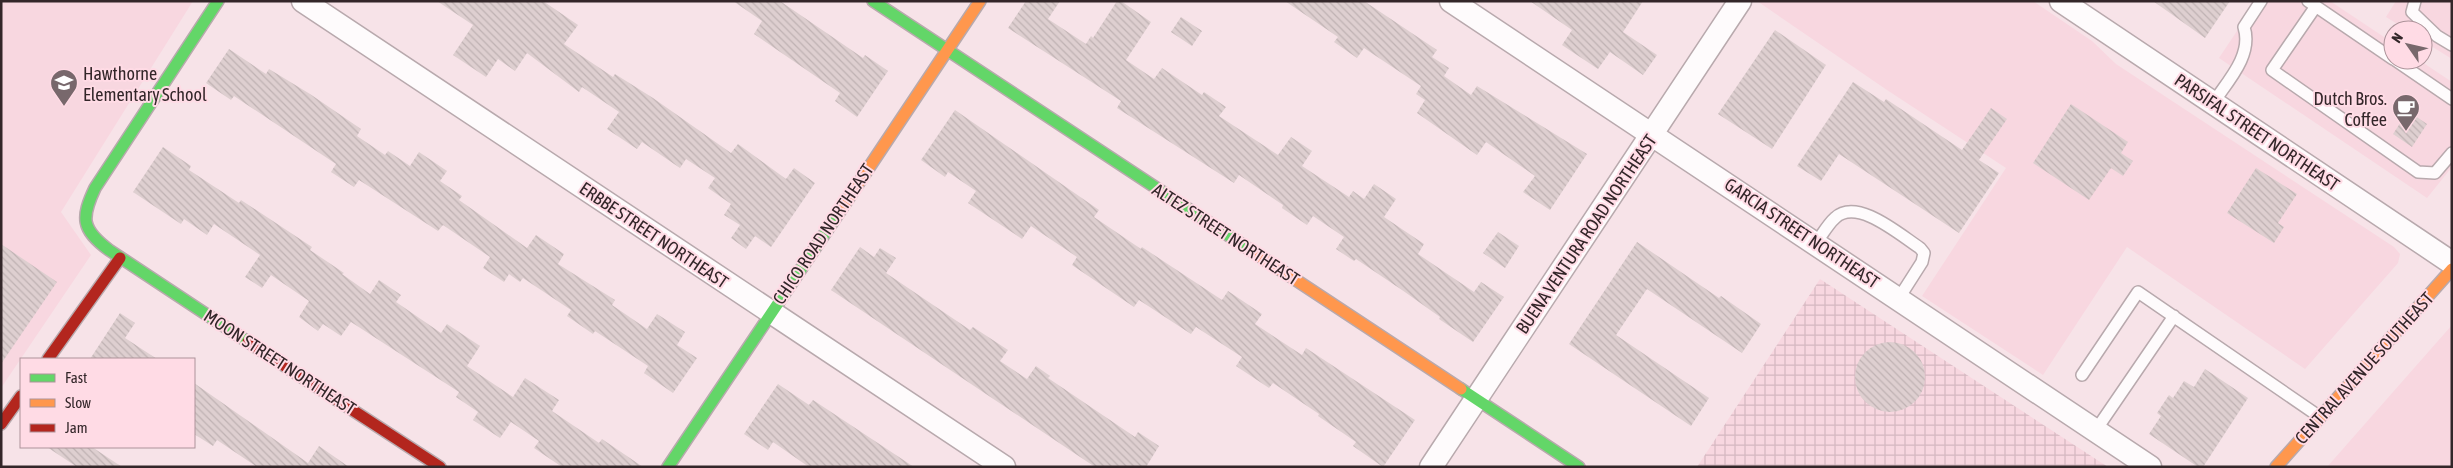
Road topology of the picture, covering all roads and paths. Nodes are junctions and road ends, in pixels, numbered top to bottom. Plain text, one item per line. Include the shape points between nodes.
1 (218, 1) edge
2 (303, 1) edge
3 (873, 1) edge
4 (980, 1) edge
5 (1452, 1) edge
6 (1740, 1) edge
7 (2061, 1) edge
8 (2261, 1) edge
9 (2415, 1) edge
10 (2312, 4) edge
11 (2452, 45) edge
12 (947, 51) junction
13 (2383, 52) edge
14 (2410, 70) edge
15 (2452, 99) edge
16 (2213, 103) junction
17 (1653, 134) junction
18 (2452, 153) edge
19 (1816, 242) junction
20 (120, 258) junction
21 (2452, 263) edge
22 (2452, 269) edge
23 (1899, 298) junction
24 (770, 312) junction
25 (2174, 316) junction
26 (49, 358) edge
27 (2082, 375) dead end
28 (20, 397) edge
29 (1476, 399) junction
30 (5, 410) edge
31 (2320, 417) junction
32 (1, 424) edge
33 (2096, 430) junction
34 (440, 467) edge
35 (668, 467) edge
36 (1004, 467) edge
37 (1431, 467) edge
38 (1579, 467) edge
39 (2150, 467) edge
40 (2276, 467) edge

1 - 20 street, MOON STREET NORTHEAST via 88,202 83,219 86,230
2 - 24 street, ERBBE STREET NORTHEAST
3 - 12 street, ALTEZ STREET NORTHEAST
4 - 12 street, CHICO ROAD NORTHEAST
5 - 17 street, GARCIA STREET NORTHEAST
6 - 17 street, BUENA VENTURA ROAD NORTHEAST
7 - 16 street, PARSIFAL STREET NORTHEAST
8 - 16 lane via 2244,27 2248,38 2239,65
9 - 11 lane via 2412,12 2437,36
10 - 13 lane
10 - 18 lane via 2272,70 2418,172 2435,173
12 - 24 street, CHICO ROAD NORTHEAST
12 - 29 street, ALTEZ STREET NORTHEAST
14 - 15 lane
16 - 21 street, PARSIFAL STREET NORTHEAST
17 - 19 street, GARCIA STREET NORTHEAST
17 - 29 street, BUENA VENTURA ROAD NORTHEAST
19 - 23 street, GARCIA STREET NORTHEAST
19 - 23 lane via 1835,217 1856,211 1868,215 1920,248 1924,253 1922,262
20 - 26 street
20 - 34 street, MOON STREET NORTHEAST
22 - 31 street, CENTRAL AVENUE SOUTHEAST
23 - 33 street, GARCIA STREET NORTHEAST
24 - 35 street, CHICO ROAD NORTHEAST
24 - 36 street, ERBBE STREET NORTHEAST
25 - 27 lane via 2138,292
25 - 31 lane
25 - 33 lane
28 - 30 street
29 - 37 street, BUENA VENTURA ROAD NORTHEAST
29 - 38 street, ALTEZ STREET NORTHEAST
30 - 32 street
31 - 40 street, CENTRAL AVENUE SOUTHEAST
33 - 39 street, GARCIA STREET NORTHEAST

